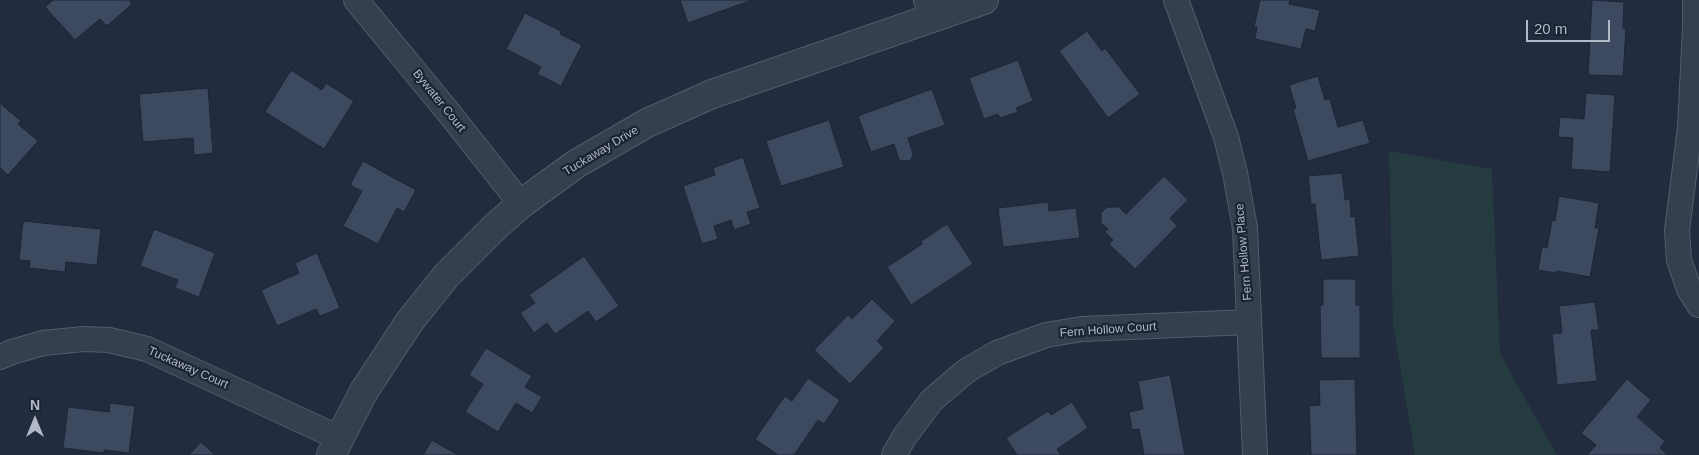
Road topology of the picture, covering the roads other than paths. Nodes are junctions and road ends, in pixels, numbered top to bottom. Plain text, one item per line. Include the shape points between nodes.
1 (356, 0) edge
2 (984, 0) edge
3 (1176, 0) edge
4 (1695, 0) edge
5 (929, 9) edge
6 (522, 204) junction
7 (1699, 305) edge
8 (1250, 322) junction
9 (0, 357) edge
10 (335, 446) edge
11 (894, 455) edge
12 (1255, 455) edge

1 - 6 street, Bywater Court
2 - 5 street, Tuckaway Drive
3 - 8 street, Fern Hollow Place via 1226,138 1235,173 1245,228
4 - 7 street via 1690,128 1676,230 1679,260 1689,289
5 - 6 street, Tuckaway Drive via 712,94 647,123 576,164
6 - 10 street, Tuckaway Drive via 446,276 410,320 364,391
8 - 11 street, Fern Hollow Court via 1082,329 1046,335 997,353 966,371 932,400
8 - 12 street, Fern Hollow Place
9 - 10 street, Tuckaway Court via 44,343 84,339 109,340 147,349

